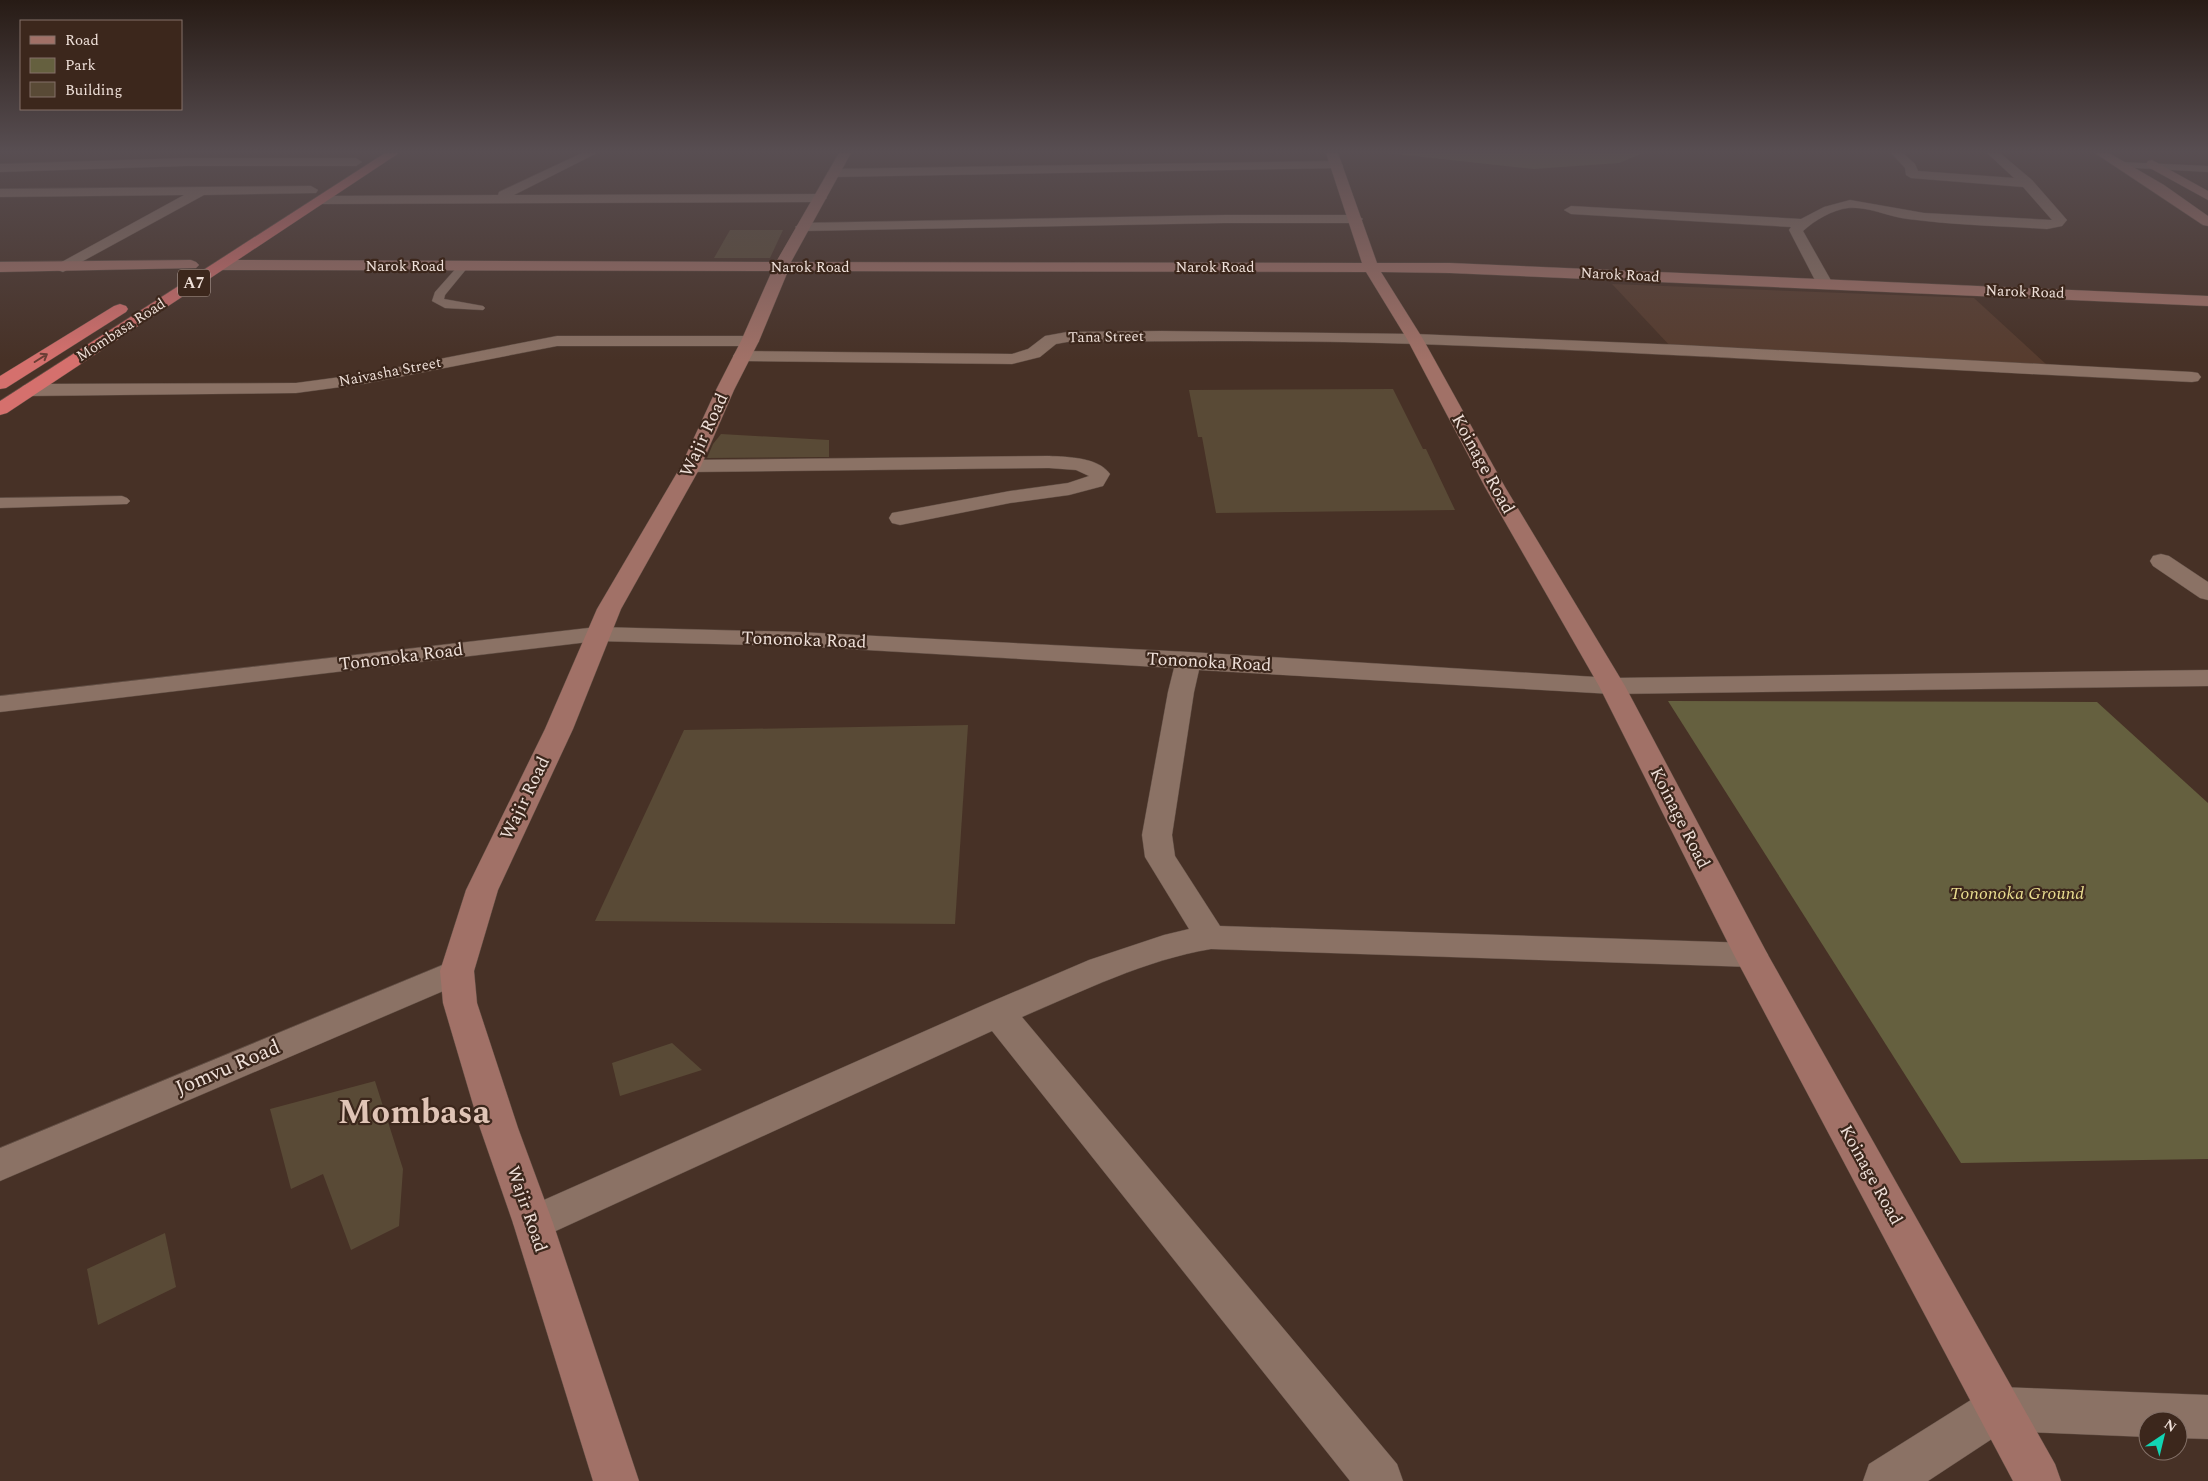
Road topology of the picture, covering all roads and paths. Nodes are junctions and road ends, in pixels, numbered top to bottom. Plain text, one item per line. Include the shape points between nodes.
1 (145, 222) edge
2 (262, 222) edge
3 (281, 222) edge
4 (805, 222) edge
5 (1060, 222) edge
6 (1357, 222) edge
7 (1785, 222) edge
8 (2006, 222) edge
9 (2058, 222) edge
10 (1801, 223) joint
11 (252, 227) dead end
12 (802, 227) junction
13 (218, 248) dead end
14 (248, 248) junction
15 (204, 256) dead end
16 (191, 265) junction
17 (222, 265) junction
18 (0, 267) edge
19 (63, 267) junction
20 (463, 267) junction
21 (781, 267) junction
22 (1371, 268) junction
23 (1825, 284) junction
24 (190, 286) junction
25 (133, 301) dead end
26 (2208, 301) edge
27 (479, 308) dead end
28 (1415, 339) junction
29 (746, 349) junction
30 (2192, 377) dead end
31 (0, 384) edge
32 (29, 390) junction
33 (0, 409) edge
34 (691, 466) junction
35 (122, 502) dead end
36 (0, 503) edge
37 (900, 518) dead end
38 (2161, 560) dead end
39 (2208, 593) edge
40 (597, 634) junction
41 (1188, 660) junction
42 (2208, 678) edge
43 (1612, 686) junction
44 (0, 704) edge
45 (1211, 937) junction
46 (1751, 955) junction
47 (457, 971) junction
48 (998, 1013) junction
49 (0, 1165) edge
50 (533, 1222) junction
51 (1998, 1409) junction
52 (2208, 1417) edge
53 (616, 1481) edge
54 (1380, 1481) edge
55 (1886, 1481) edge
56 (2038, 1481) edge

1 - 19 street
2 - 11 highway, Mombasa Road / A7
3 - 14 highway, Mombasa Road / A7
4 - 12 street, Wajir Road
5 - 12 street
6 - 22 street, Koinage Road
7 - 10 street
8 - 9 street via 2047,225
10 - 23 street via 1796,230
12 - 21 street, Wajir Road
13 - 14 highway
14 - 17 highway, Mombasa Road / A7
15 - 16 highway, Mombasa Road / A7
16 - 19 street
16 - 24 highway, Mombasa Road / A7 via 162,283
17 - 20 street, Narok Road
17 - 24 highway, Mombasa Road / A7
18 - 19 street
20 - 21 street, Narok Road
20 - 27 lane via 439,294 438,301
21 - 22 street, Narok Road
21 - 29 street, Wajir Road
22 - 23 street, Narok Road via 1450,268
22 - 28 street, Koinage Road
23 - 26 street, Narok Road
24 - 32 highway, Mombasa Road / A7
31 -> 25 highway, Mombasa Road
28 - 29 street, Tana Street via 1078,336 1051,340 1034,352 1012,359
28 - 30 street, Tana Street
28 - 43 street, Koinage Road via 1495,487
29 - 32 street, Naivasha Street via 557,341 296,388
29 - 34 street, Wajir Road
32 - 33 highway, Mombasa Road / A7
34 - 37 street via 1049,462 1090,467 1100,474 1096,482 1069,489
34 - 40 street, Wajir Road
35 - 36 lane
38 - 39 street
40 - 41 street, Tononoka Road via 798,639
40 - 44 street, Tononoka Road
40 - 47 street, Wajir Road via 559,729 482,890
41 - 43 street, Tononoka Road
41 - 45 street via 1157,835 1160,857
42 - 43 street, Tononoka Road
43 - 46 street, Koinage Road
45 - 46 street
45 - 48 street via 1176,942 1101,969
46 - 51 street, Koinage Road
47 - 49 street, Jomvu Road
47 - 50 street, Wajir Road via 460,1003 499,1128
48 - 50 street
48 - 54 street
50 - 53 street, Wajir Road
51 - 52 street
51 - 55 street
51 - 56 street, Koinage Road

